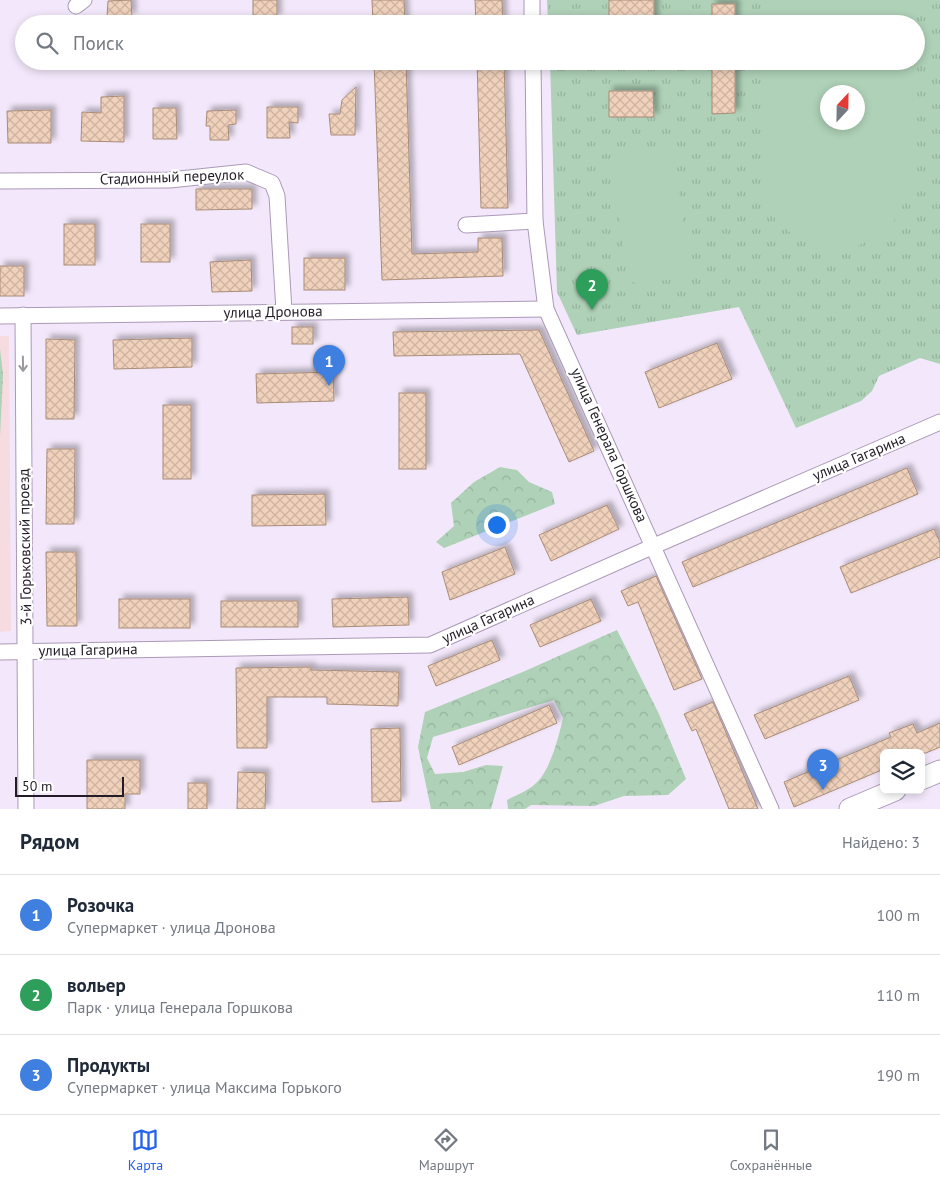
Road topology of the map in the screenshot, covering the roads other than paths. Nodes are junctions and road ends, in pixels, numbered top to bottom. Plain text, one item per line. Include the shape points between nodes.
1 (532, 0) edge
2 (532, 15) edge
3 (533, 70) edge
4 (0, 181) edge
5 (535, 221) junction
6 (466, 225) dead end
7 (546, 309) junction
8 (284, 311) junction
9 (23, 315) junction
10 (0, 316) edge
11 (940, 422) edge
12 (654, 546) junction
13 (0, 652) edge
14 (26, 652) junction
15 (940, 771) edge
16 (925, 777) edge
17 (886, 794) edge
18 (26, 809) edge
19 (771, 809) edge
20 (850, 809) edge

1 - 2 street
3 - 5 street, улица Генерала Горшкова
4 - 8 street, Стадионный переулок via 170,180 246,172 272,183 277,196
5 - 6 street
5 - 7 street, улица Генерала Горшкова
7 - 8 street, улица Дронова
7 - 12 street, улица Генерала Горшкова
8 - 9 street, улица Дронова
9 - 10 street, улица Дронова
9 -> 14 street, 3-й Горьковский проезд
11 - 12 street, улица Гагарина
12 - 14 street, улица Гагарина via 430,645
12 - 19 street, улица Генерала Горшкова
13 - 14 street, улица Гагарина
14 - 18 street, 3-й Горьковский проезд
15 - 16 street
17 - 20 street

